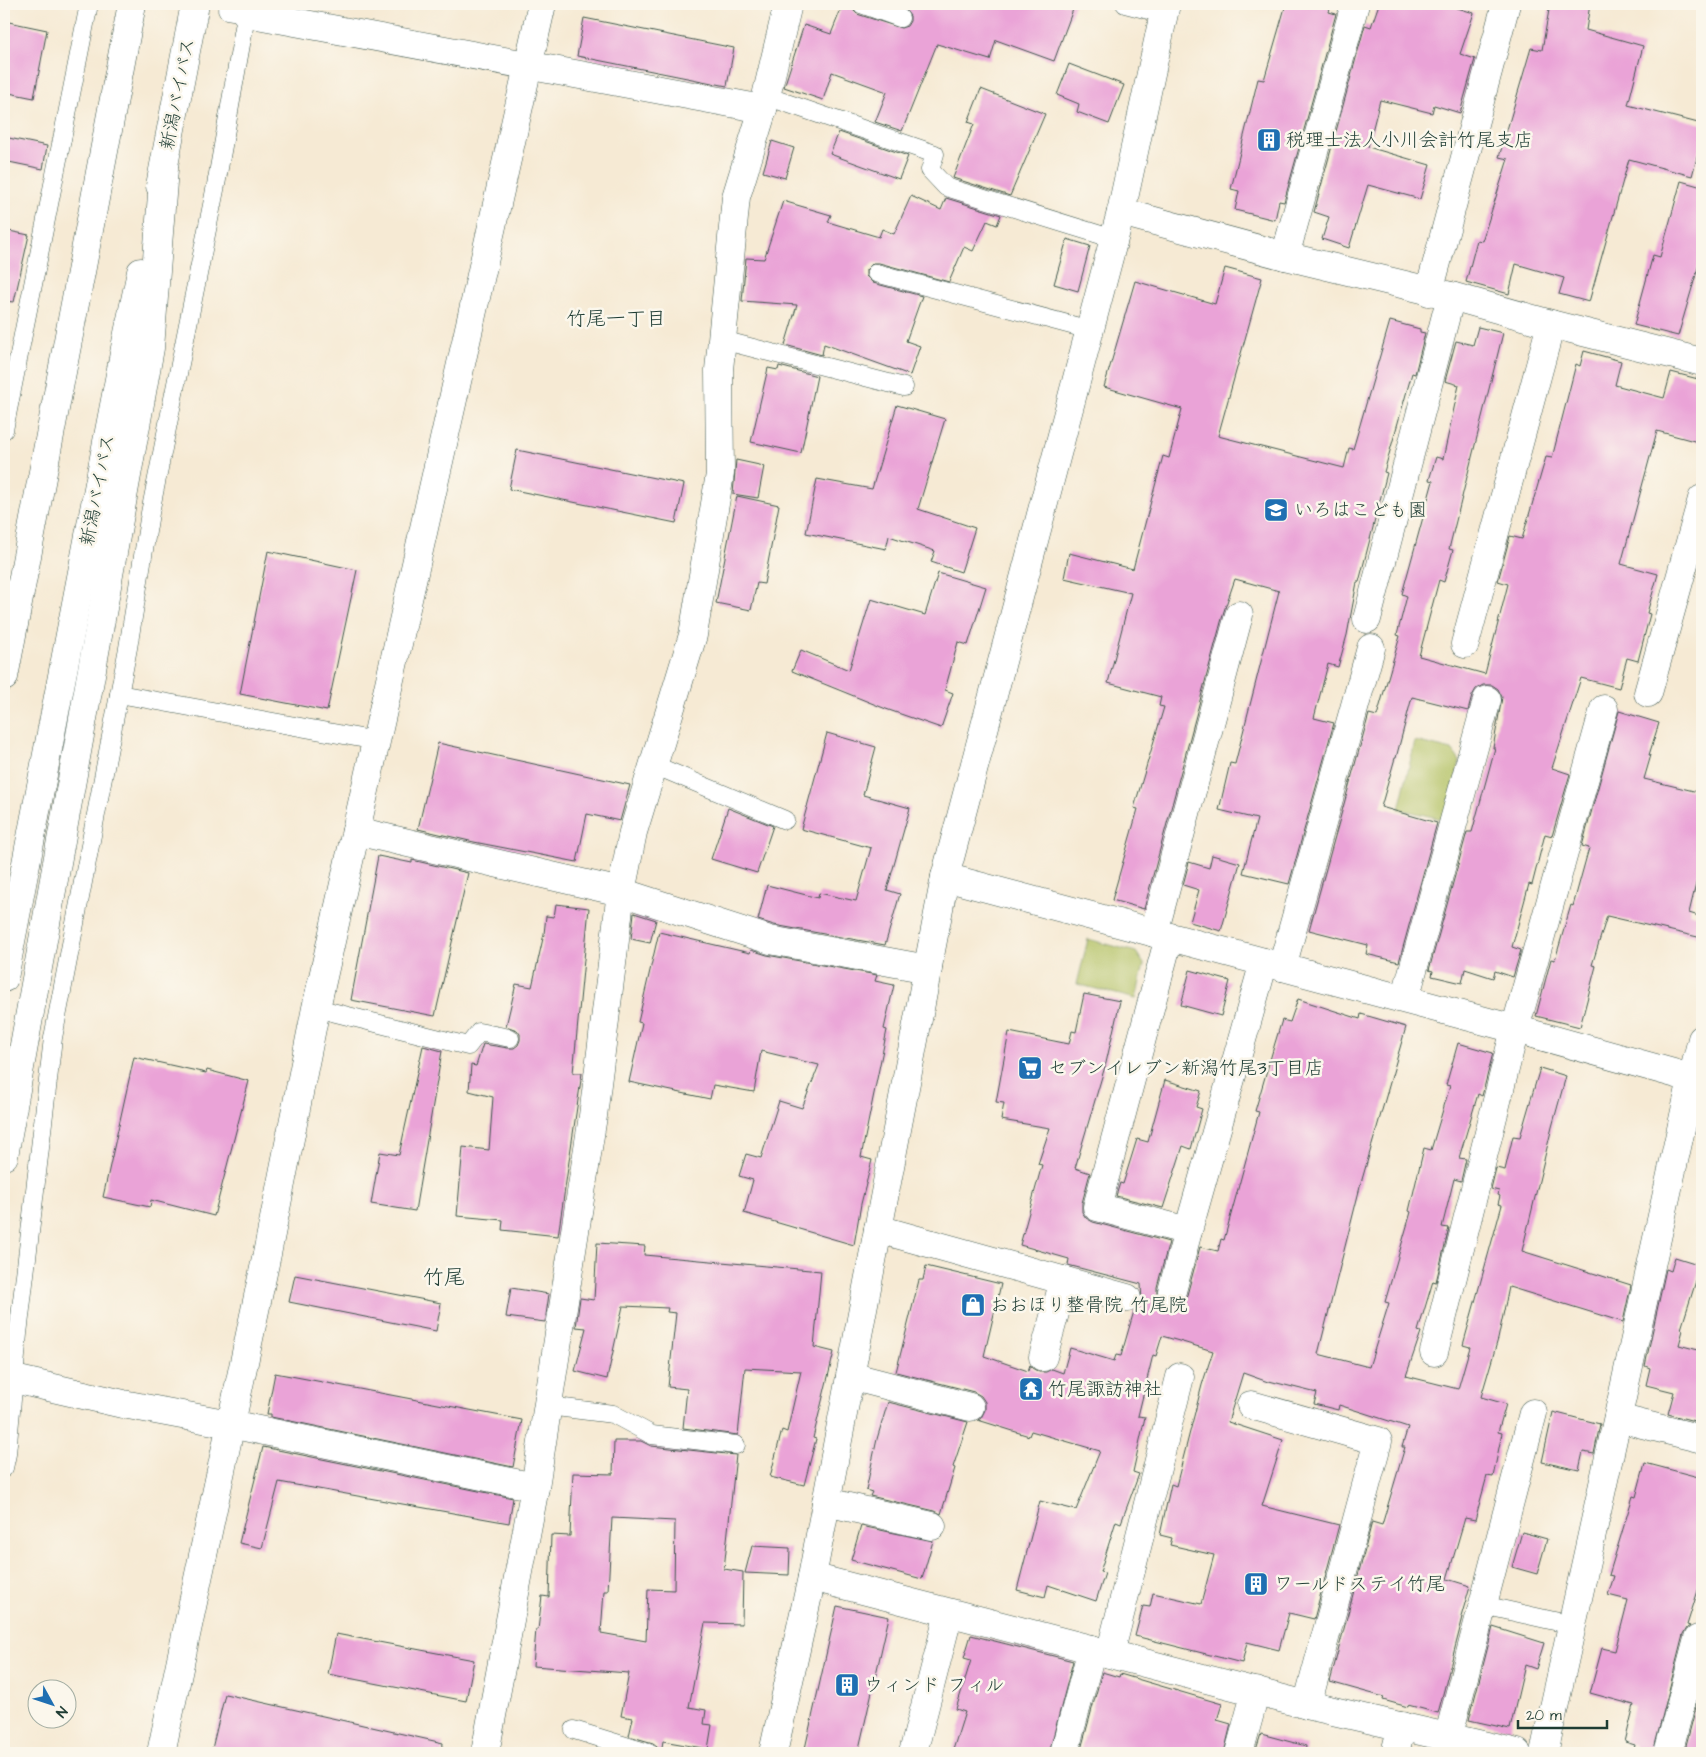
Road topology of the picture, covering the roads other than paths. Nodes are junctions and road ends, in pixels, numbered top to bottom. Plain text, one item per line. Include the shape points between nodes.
1 (89, 4) edge
2 (132, 4) edge
3 (195, 4) edge
4 (542, 4) edge
5 (788, 4) edge
6 (860, 4) edge
7 (1126, 4) edge
8 (1355, 4) edge
9 (1506, 4) edge
10 (240, 9) edge
11 (1165, 9) edge
12 (900, 18) dead end
13 (528, 66) junction
14 (765, 102) junction
15 (164, 169) junction
16 (1121, 212) junction
17 (1114, 239) junction
18 (1285, 256) junction
19 (876, 273) dead end
20 (1440, 294) junction
21 (1551, 324) junction
22 (1090, 330) junction
23 (722, 340) junction
24 (1702, 362) edge
25 (904, 387) dead end
26 (4, 430) edge
27 (1702, 499) edge
28 (1239, 615) dead end
29 (1367, 619) dead end
30 (1465, 644) dead end
31 (1371, 648) dead end
32 (4, 677) edge
33 (1648, 693) dead end
34 (119, 694) junction
35 (1487, 700) dead end
36 (1604, 709) dead end
37 (377, 741) junction
38 (654, 765) junction
39 (785, 820) dead end
40 (356, 831) junction
41 (945, 877) junction
42 (622, 892) junction
43 (1162, 935) junction
44 (1273, 964) junction
45 (928, 969) junction
46 (4, 978) edge
47 (1405, 999) junction
48 (316, 1008) junction
49 (1514, 1029) junction
50 (510, 1038) dead end
51 (1702, 1039) edge
52 (1697, 1080) edge
53 (4, 1156) edge
54 (878, 1229) junction
55 (1188, 1231) junction
56 (1064, 1280) junction
57 (1172, 1290) dead end
58 (1127, 1298) dead end
59 (1434, 1352) dead end
60 (1043, 1357) dead end
61 (850, 1376) junction
62 (1180, 1378) dead end
63 (14, 1379) junction
64 (1251, 1405) dead end
65 (548, 1406) junction
66 (970, 1407) dead end
67 (1533, 1413) dead end
68 (1618, 1418) junction
69 (230, 1424) junction
70 (1702, 1439) edge
71 (736, 1445) dead end
72 (4, 1468) edge
73 (535, 1487) junction
74 (826, 1502) junction
75 (932, 1526) dead end
76 (812, 1577) junction
77 (1483, 1604) junction
78 (950, 1612) junction
79 (1572, 1626) junction
80 (1698, 1639) dead end
81 (1101, 1652) junction
82 (1256, 1691) junction
83 (1308, 1705) junction
84 (1402, 1726) junction
85 (574, 1730) dead end
86 (1448, 1738) junction
87 (161, 1753) edge
88 (485, 1753) edge
89 (649, 1753) edge
90 (773, 1753) edge
91 (913, 1753) edge
92 (1064, 1753) edge
93 (1238, 1753) edge
94 (1395, 1753) edge
95 (1518, 1753) edge
96 (1544, 1753) edge
97 (1668, 1753) edge

1 - 26 lane
2 - 32 main road
3 - 15 main road, 新潟バイパス
4 - 13 main road
5 - 14 main road
6 - 12 lane
7 - 11 lane
8 - 18 main road
9 - 20 main road
10 - 13 main road
10 - 34 lane via 216,185 150,513
11 - 16 main road
13 - 14 main road
13 - 37 main road
14 - 17 lane via 935,154 930,170 946,187
14 - 23 main road via 736,197
15 - 46 main road, 新潟バイパス via 126,343
15 - 53 main road via 150,348
16 - 17 main road
16 - 18 main road
17 - 22 main road
18 - 20 main road
19 - 22 lane
20 - 21 main road
20 - 29 main road
21 - 24 main road
21 - 30 main road
22 - 41 main road
23 - 25 lane
23 - 38 main road via 719,370 720,474 693,635
27 - 33 main road
28 - 43 main road
31 - 44 main road
34 - 37 lane
34 - 63 lane via 53,1038
35 - 47 main road
36 - 49 main road
37 - 40 main road
38 - 39 lane
38 - 42 main road via 633,832
40 - 42 main road
40 - 48 main road
41 - 43 main road
41 - 45 main road
42 - 45 main road via 770,940
42 - 65 main road via 593,1116
43 - 44 main road
43 - 55 main road via 1098,1207
44 - 47 main road
44 - 55 main road
45 - 54 main road
47 - 49 main road
48 - 50 lane via 468,1046 480,1032
48 - 69 main road
49 - 52 main road
49 - 59 main road
51 - 52 main road
52 - 68 main road
54 - 56 main road
54 - 61 main road
55 - 57 main road
56 - 58 main road
56 - 60 main road
61 - 66 main road
61 - 74 main road
62 - 81 main road
63 - 69 main road
63 - 72 lane
64 - 83 main road via 1378,1441
65 - 71 lane via 613,1414 652,1435
65 - 73 main road
67 - 77 main road
68 - 70 main road
68 - 79 main road
69 - 73 main road
69 - 87 main road
73 - 88 main road
74 - 75 main road
74 - 76 main road
76 - 78 main road
76 - 90 main road
77 - 79 lane
77 - 86 main road
78 - 81 main road
78 - 91 main road
79 - 96 main road
80 - 97 main road
81 - 82 main road
81 - 92 main road
82 - 83 main road
82 - 93 main road
83 - 84 main road
84 - 86 main road
84 - 94 main road
85 - 89 lane
86 - 95 main road

